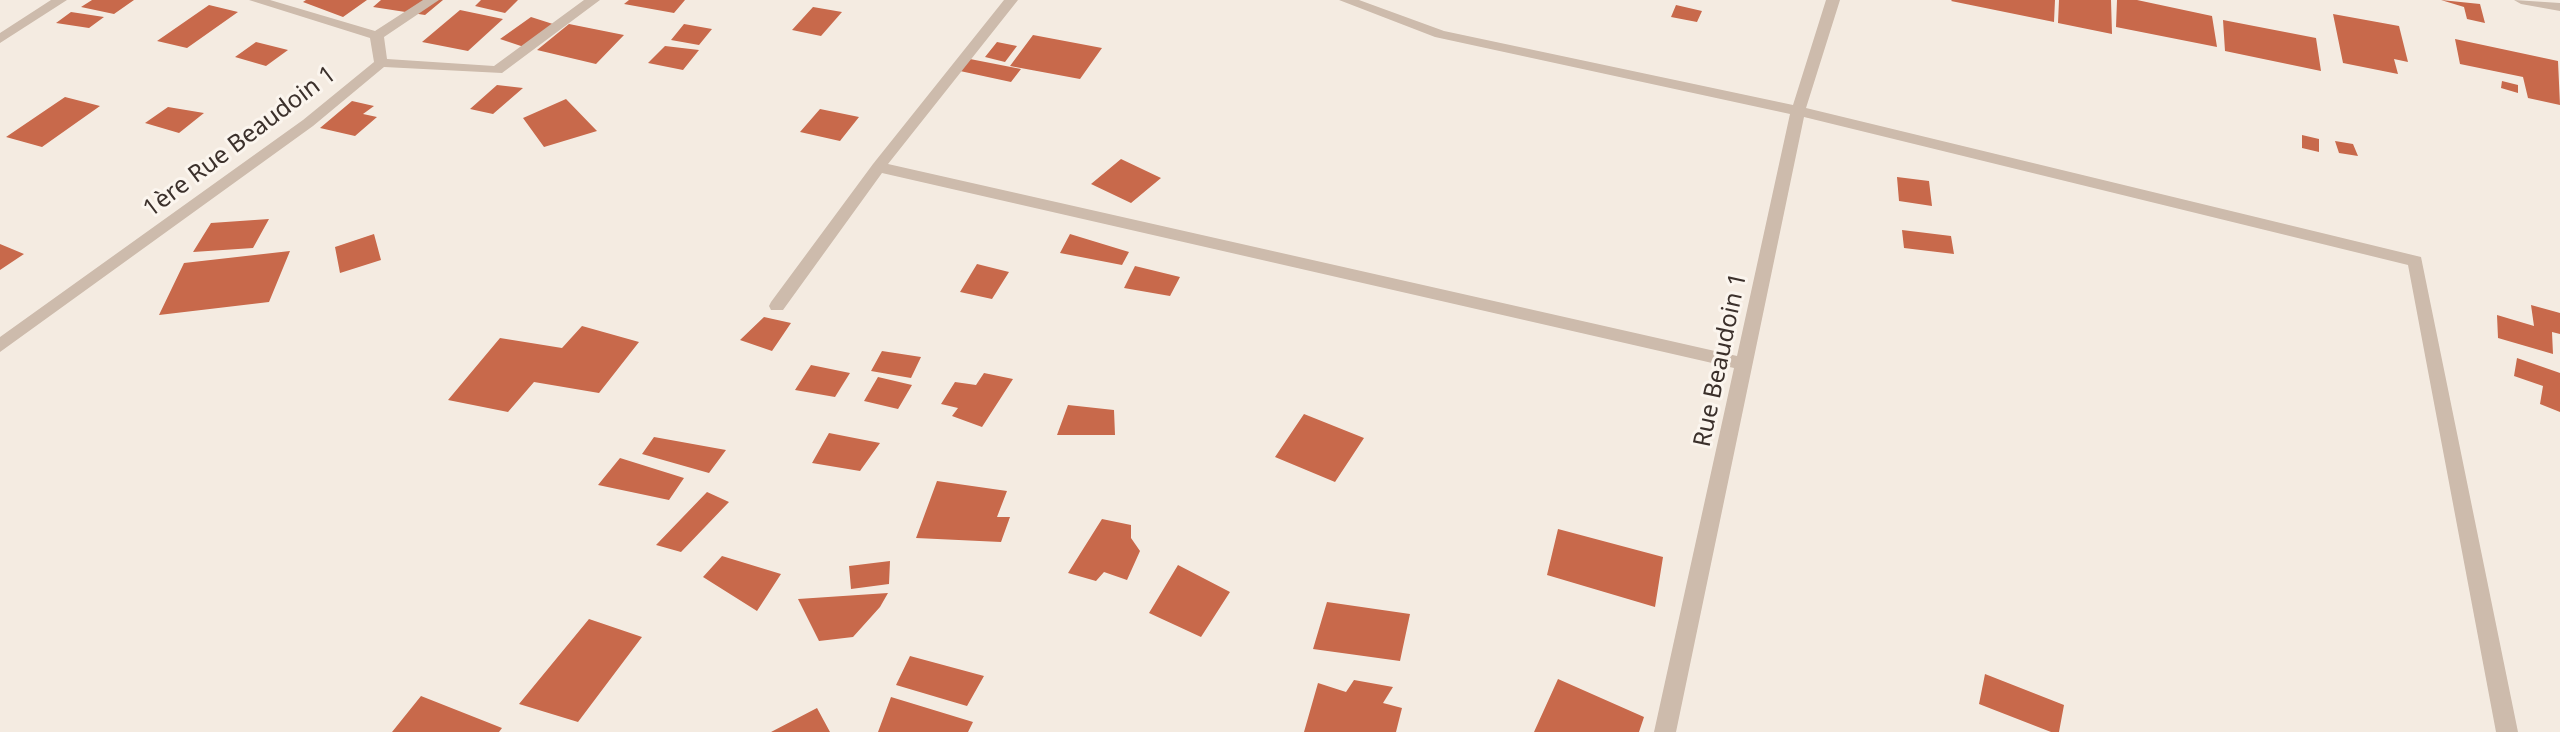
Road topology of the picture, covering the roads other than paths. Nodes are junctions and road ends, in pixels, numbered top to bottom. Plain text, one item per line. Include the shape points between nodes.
1 (60, 0) edge
2 (256, 0) edge
3 (432, 0) edge
4 (593, 0) edge
5 (1012, 0) edge
6 (1346, 0) edge
7 (1833, 0) edge
8 (2521, 0) edge
9 (2560, 7) edge
10 (377, 36) junction
11 (0, 39) edge
12 (381, 63) junction
13 (1798, 111) junction
14 (878, 167) junction
15 (777, 306) dead end
16 (0, 346) edge
17 (1745, 364) junction
18 (1665, 732) edge
19 (2507, 732) edge

1 - 11 street
2 - 10 street
3 - 10 street
4 - 12 street via 497,71
5 - 14 street
6 - 13 street via 1440,34
7 - 13 street, Rue Beaudoin 1
8 - 9 street
10 - 12 street
12 - 16 street, 1ère Rue Beaudoin 1 via 308,123
13 - 17 street, Rue Beaudoin 1
13 - 19 street via 2415,261
14 - 15 street
14 - 17 street
17 - 18 street, Rue Beaudoin 1

